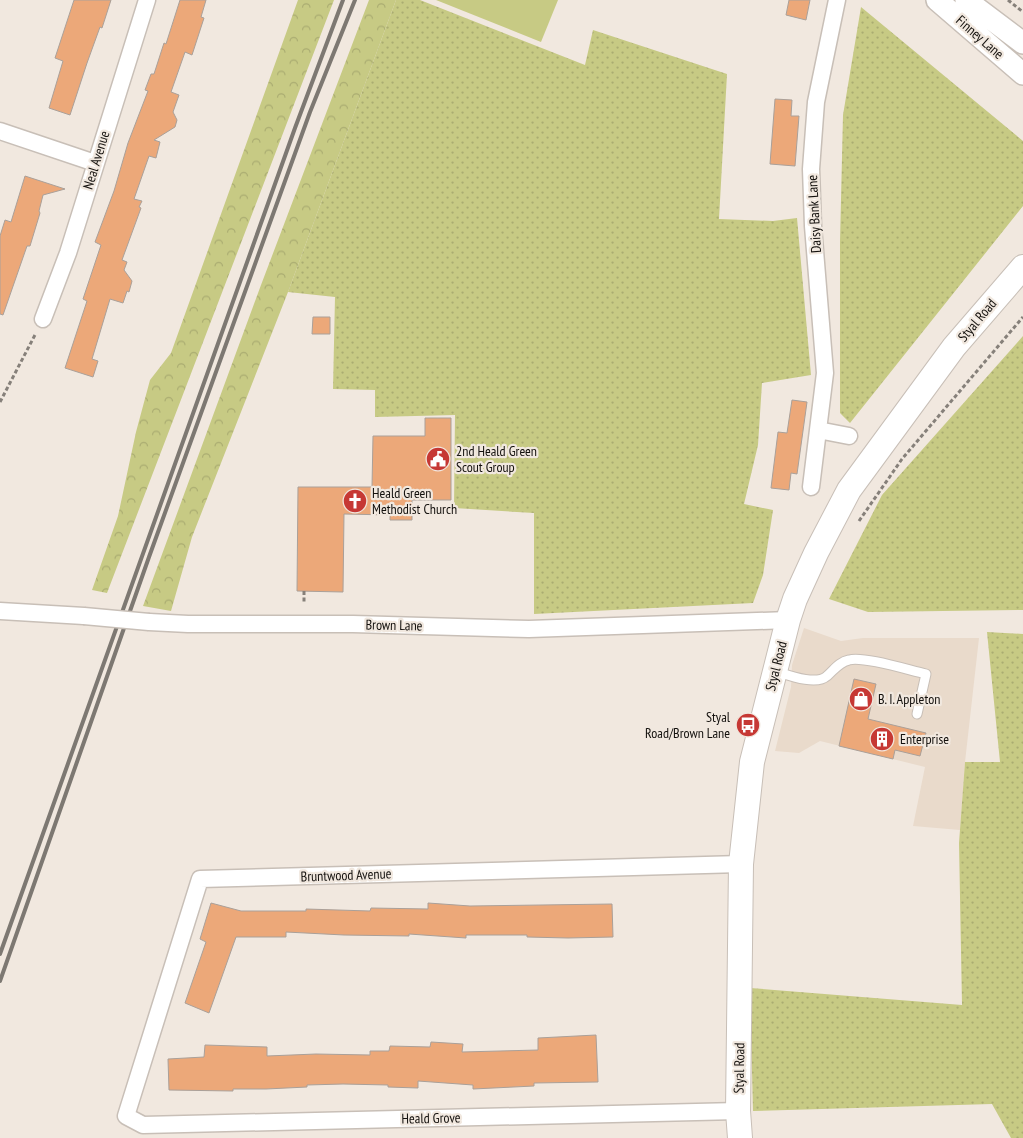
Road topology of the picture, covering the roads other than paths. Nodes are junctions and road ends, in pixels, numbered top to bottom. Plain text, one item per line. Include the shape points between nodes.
1 (147, 0) edge
2 (837, 0) edge
3 (937, 0) edge
4 (966, 0) edge
5 (1023, 42) edge
6 (1023, 74) edge
7 (0, 131) edge
8 (95, 162) junction
9 (1023, 267) edge
10 (43, 319) road end
11 (818, 430) junction
12 (849, 436) dead end
13 (811, 487) dead end
14 (0, 611) edge
15 (788, 620) junction
16 (775, 671) junction
17 (916, 714) dead end
18 (741, 864) junction
19 (738, 1111) junction
20 (126, 1116) joint
21 (740, 1138) edge

1 - 8 street, Neal Avenue
2 - 11 street, Daisy Bank Lane via 816,102 811,169 825,373
3 - 6 street, Finney Lane
4 - 5 street, Finney Lane
7 - 8 street
8 - 10 street, Neal Avenue via 68,253
9 - 15 main road, Styal Road via 954,347 849,490 816,553
11 - 12 street
11 - 13 street, Daisy Bank Lane
14 - 15 street, Brown Lane, bridge via 188,624 529,629
15 - 16 main road, Styal Road
16 - 17 lane via 816,681 847,660 860,659 926,674
16 - 18 main road, Styal Road via 752,762
18 - 19 main road, Styal Road
18 - 20 street, Bruntwood Avenue via 200,879
19 - 20 street, Heald Grove via 143,1125
19 - 21 main road, Styal Road

